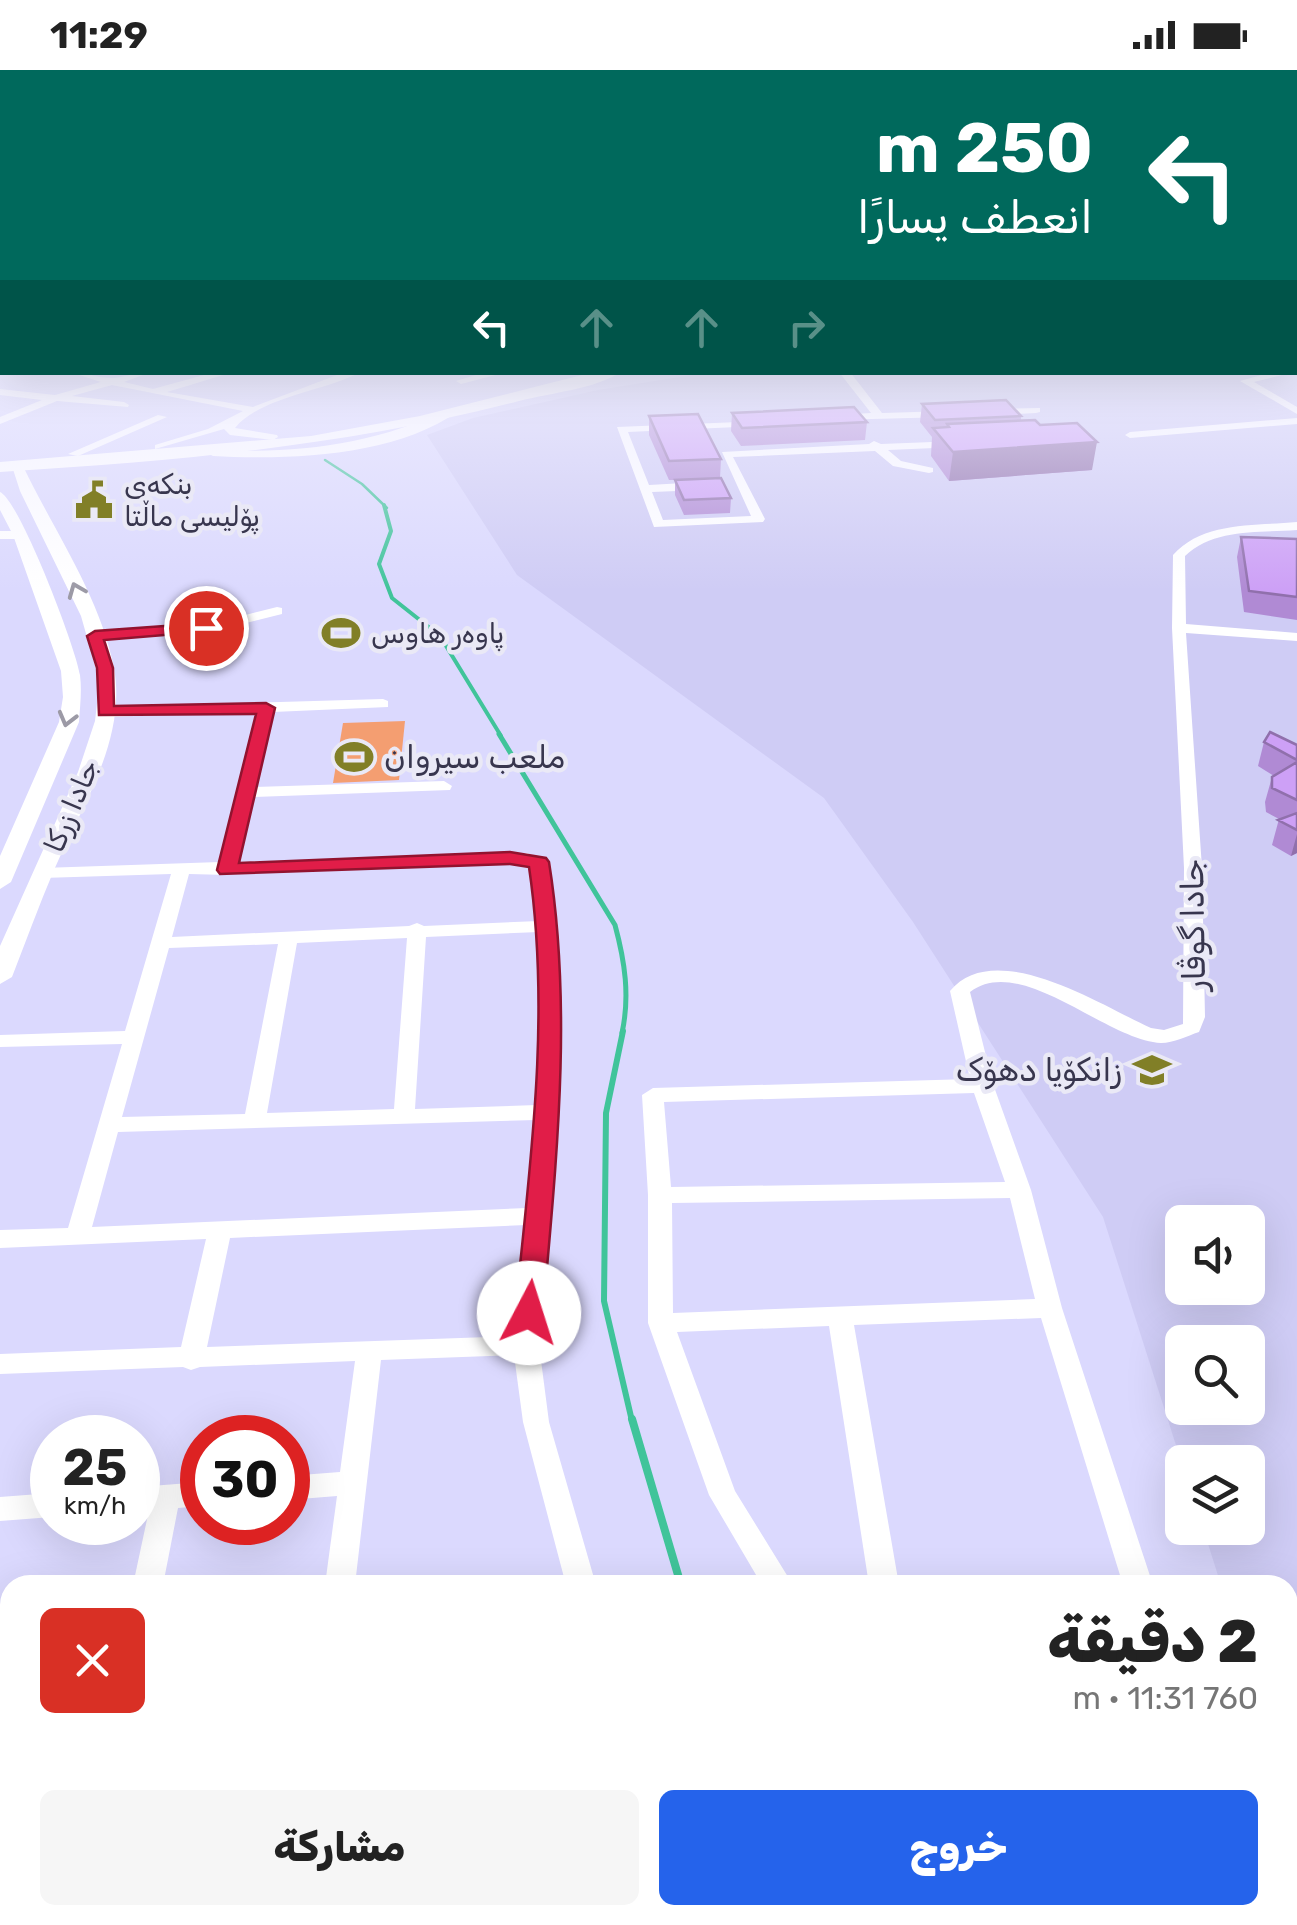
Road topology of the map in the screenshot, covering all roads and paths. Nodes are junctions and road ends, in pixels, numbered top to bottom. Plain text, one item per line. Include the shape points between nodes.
1 (856, 418) edge
2 (158, 419) edge
3 (239, 419) edge
4 (403, 419) edge
5 (408, 419) edge
6 (436, 419) edge
7 (846, 419) edge
8 (819, 420) edge
9 (235, 421) junction
10 (394, 421) junction
11 (782, 421) edge
12 (1297, 421) edge
13 (708, 425) junction
14 (1130, 435) dead end
15 (273, 437) junction
16 (974, 443) edge
17 (160, 447) junction
18 (877, 447) junction
19 (74, 454) junction
20 (213, 454) junction
21 (726, 454) junction
22 (7, 467) edge
23 (929, 470) dead end
24 (741, 484) junction
25 (644, 489) junction
26 (0, 496) edge
27 (1297, 526) edge
28 (0, 535) edge
29 (21, 535) junction
30 (277, 612) dead end
31 (1179, 628) junction
32 (95, 636) junction
33 (1297, 637) edge
34 (383, 704) dead end
35 (266, 708) junction
36 (105, 712) junction
37 (444, 786) dead end
38 (246, 792) junction
39 (228, 870) junction
40 (181, 871) junction
41 (42, 872) junction
42 (0, 882) edge
43 (548, 926) junction
44 (417, 930) junction
45 (289, 936) junction
46 (159, 942) junction
47 (0, 977) edge
48 (134, 1038) junction
49 (0, 1042) edge
50 (983, 1086) junction
51 (548, 1112) junction
52 (404, 1116) junction
53 (255, 1121) junction
54 (112, 1125) junction
55 (1019, 1190) junction
56 (660, 1195) junction
57 (538, 1216) junction
58 (218, 1232) junction
59 (78, 1234) junction
60 (0, 1239) edge
61 (1050, 1308) junction
62 (840, 1316) junction
63 (661, 1323) junction
64 (526, 1346) junction
65 (368, 1352) junction
66 (191, 1360) junction
67 (0, 1364) edge
68 (351, 1483) junction
69 (310, 1486) edge
70 (30, 1507) edge
71 (0, 1509) edge
72 (150, 1545) edge
73 (148, 1575) edge
74 (341, 1575) edge
75 (578, 1575) edge
76 (772, 1575) edge
77 (882, 1575) edge
78 (1135, 1575) edge

1 - 18 street
2 - 19 street
3 - 9 street
4 - 10 highway
5 - 10 highway
6 - 20 street via 327,450
7 - 8 street
9 - 15 street via 230,432
9 - 17 street
10 - 15 highway
10 - 20 highway
11 - 13 street
12 - 14 street
13 - 21 street
13 - 25 street via 621,430
15 - 17 highway
16 - 18 street
17 - 19 highway
18 - 21 street
18 - 23 street via 897,464
19 - 22 highway
20 - 22 highway
21 - 24 street
32 -> 22 main road, جادا زرکا via 51,532
24 - 25 street
24 - 25 street via 759,519 658,524
26 - 29 main road, جادا زرکا
27 - 31 street, جادا گوڤار via 1210,538 1183,550
28 - 29 street
29 -> 42 main road, جادا زرکا via 70,671 72,697 68,722
30 - 32 street via 206,628
31 - 33 street
31 - 50 street, جادا گوڤار via 1193,868 1192,1028 1165,1037 1146,1034 1027,978 982,977 960,991
32 - 36 main road, جادا زرکا via 105,668
34 - 35 street
35 - 36 street
35 - 38 street
36 - 41 main road, جادا زرکا
37 - 38 street
38 - 39 street
39 - 40 street
39 - 43 street via 527,858 539,862
40 - 41 street
40 - 46 street
41 - 47 main road, جادا زرکا
43 - 44 street
43 - 51 street
44 - 45 street
44 - 52 street
45 - 46 street
45 - 53 street
46 - 48 street
48 - 49 street
48 - 54 street
50 - 55 street, جادا گوڤار
50 - 56 street via 653,1094
51 - 52 street
51 - 57 street
52 - 53 street
53 - 54 street
54 - 59 street
55 - 56 street
55 - 61 street, جادا گوڤار
56 - 63 street
57 - 58 street
57 - 64 street
58 - 59 street
58 - 66 street
59 - 60 street
61 - 62 street
61 - 78 street, جادا گوڤار
62 - 63 street
62 - 77 street
63 - 76 street via 722,1495
64 - 65 street
64 - 75 street via 536,1422
65 - 66 street
65 - 68 street
66 - 67 street
68 - 69 street
68 - 74 street
70 - 71 street
72 - 73 street

